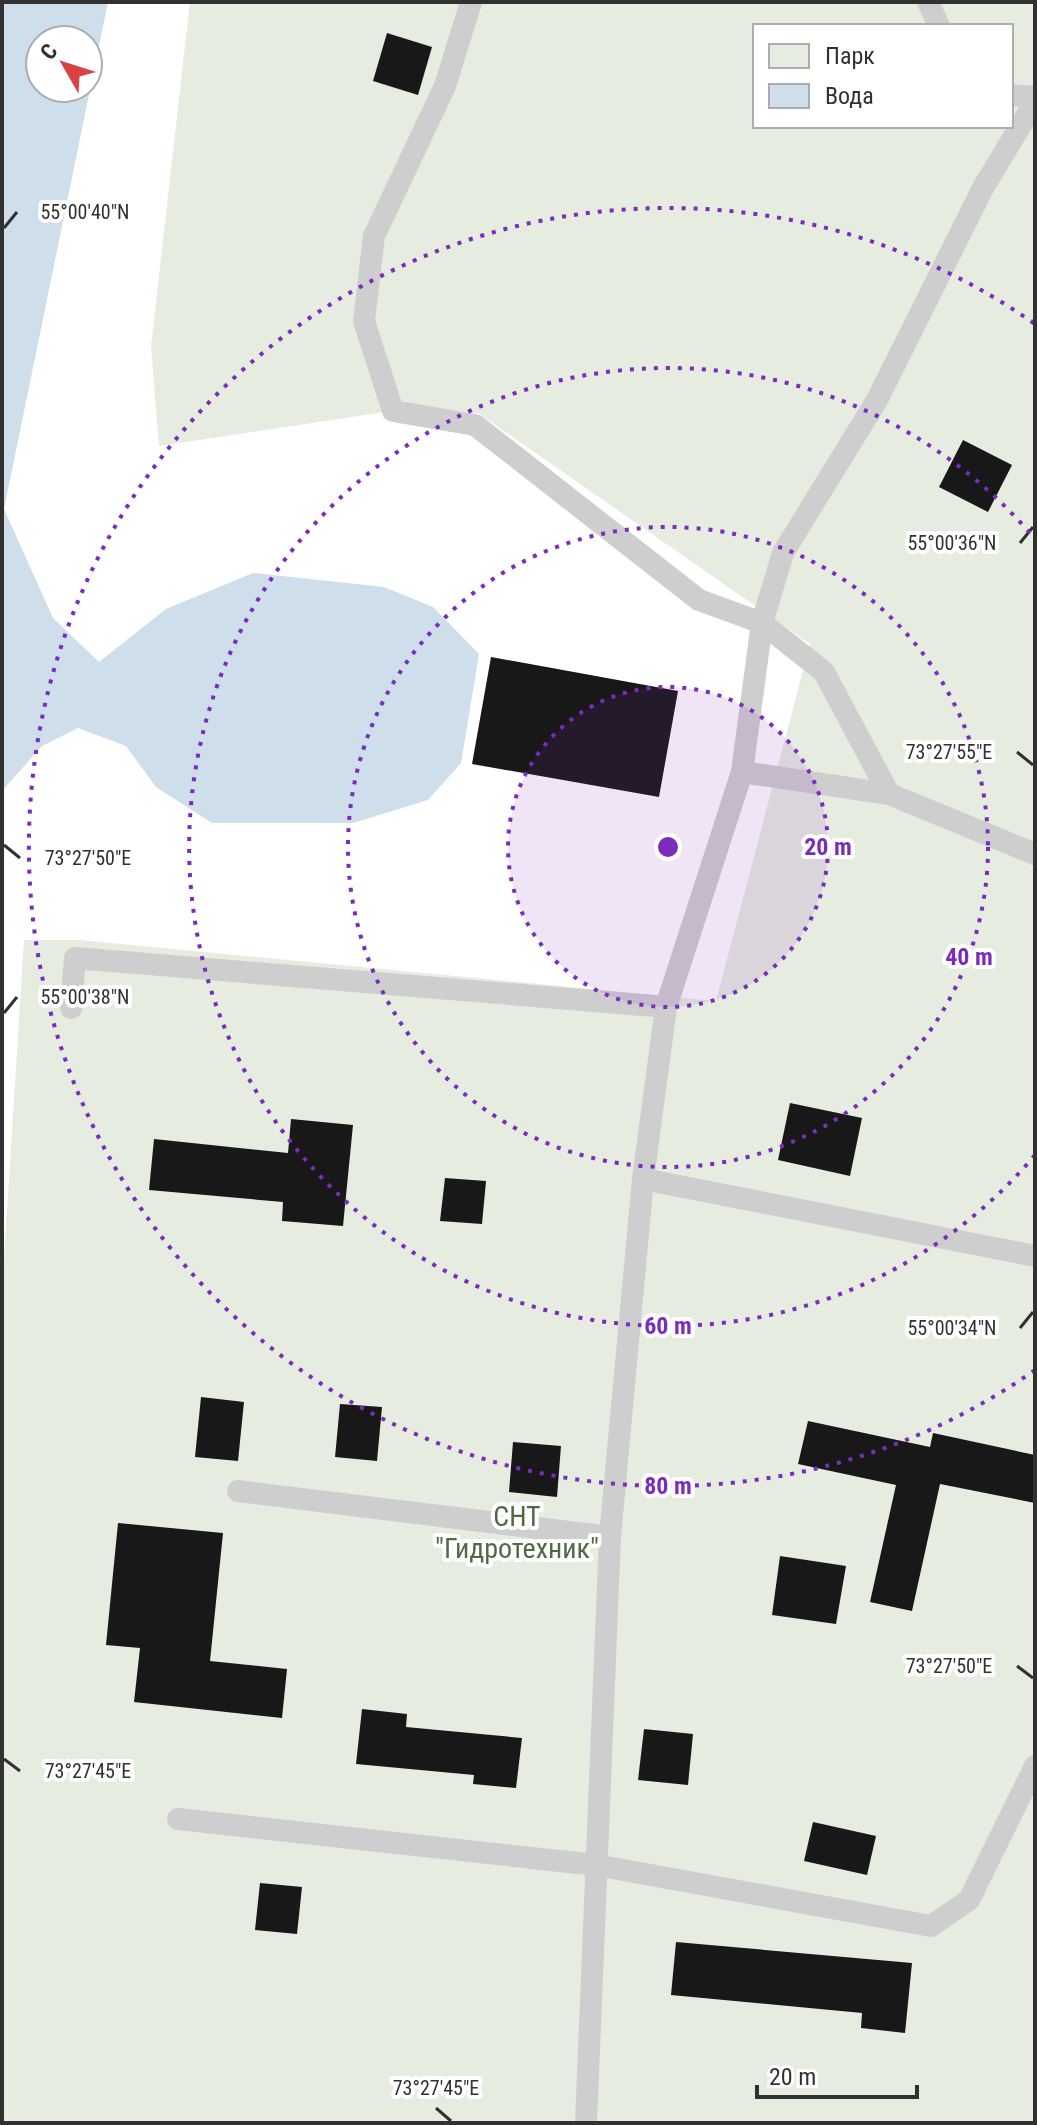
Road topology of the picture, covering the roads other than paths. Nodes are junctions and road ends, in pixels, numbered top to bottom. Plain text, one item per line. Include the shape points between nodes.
1 (471, 2) edge
2 (928, 2) edge
3 (938, 24) edge
4 (1013, 95) edge
5 (1035, 100) edge
6 (762, 623) junction
7 (742, 772) junction
8 (889, 794) junction
9 (1035, 854) edge
10 (666, 1007) junction
11 (71, 1008) dead end
12 (643, 1179) junction
13 (1035, 1256) edge
14 (238, 1491) dead end
15 (610, 1537) junction
16 (1035, 1766) edge
17 (178, 1819) dead end
18 (596, 1865) junction
19 (586, 2123) edge

1 - 6 lane via 445,86 374,236 364,321 393,411 475,425 699,600
2 - 3 lane
4 - 5 lane
5 - 6 lane via 984,186 877,400 783,553
6 - 7 lane
6 - 8 lane via 824,672
7 - 8 lane
7 - 10 lane
8 - 9 lane
10 - 11 lane via 75,958
10 - 12 lane
12 - 13 lane
12 - 15 lane
14 - 15 lane
15 - 18 lane
16 - 18 lane via 969,1900 931,1926
17 - 18 lane
18 - 19 lane

